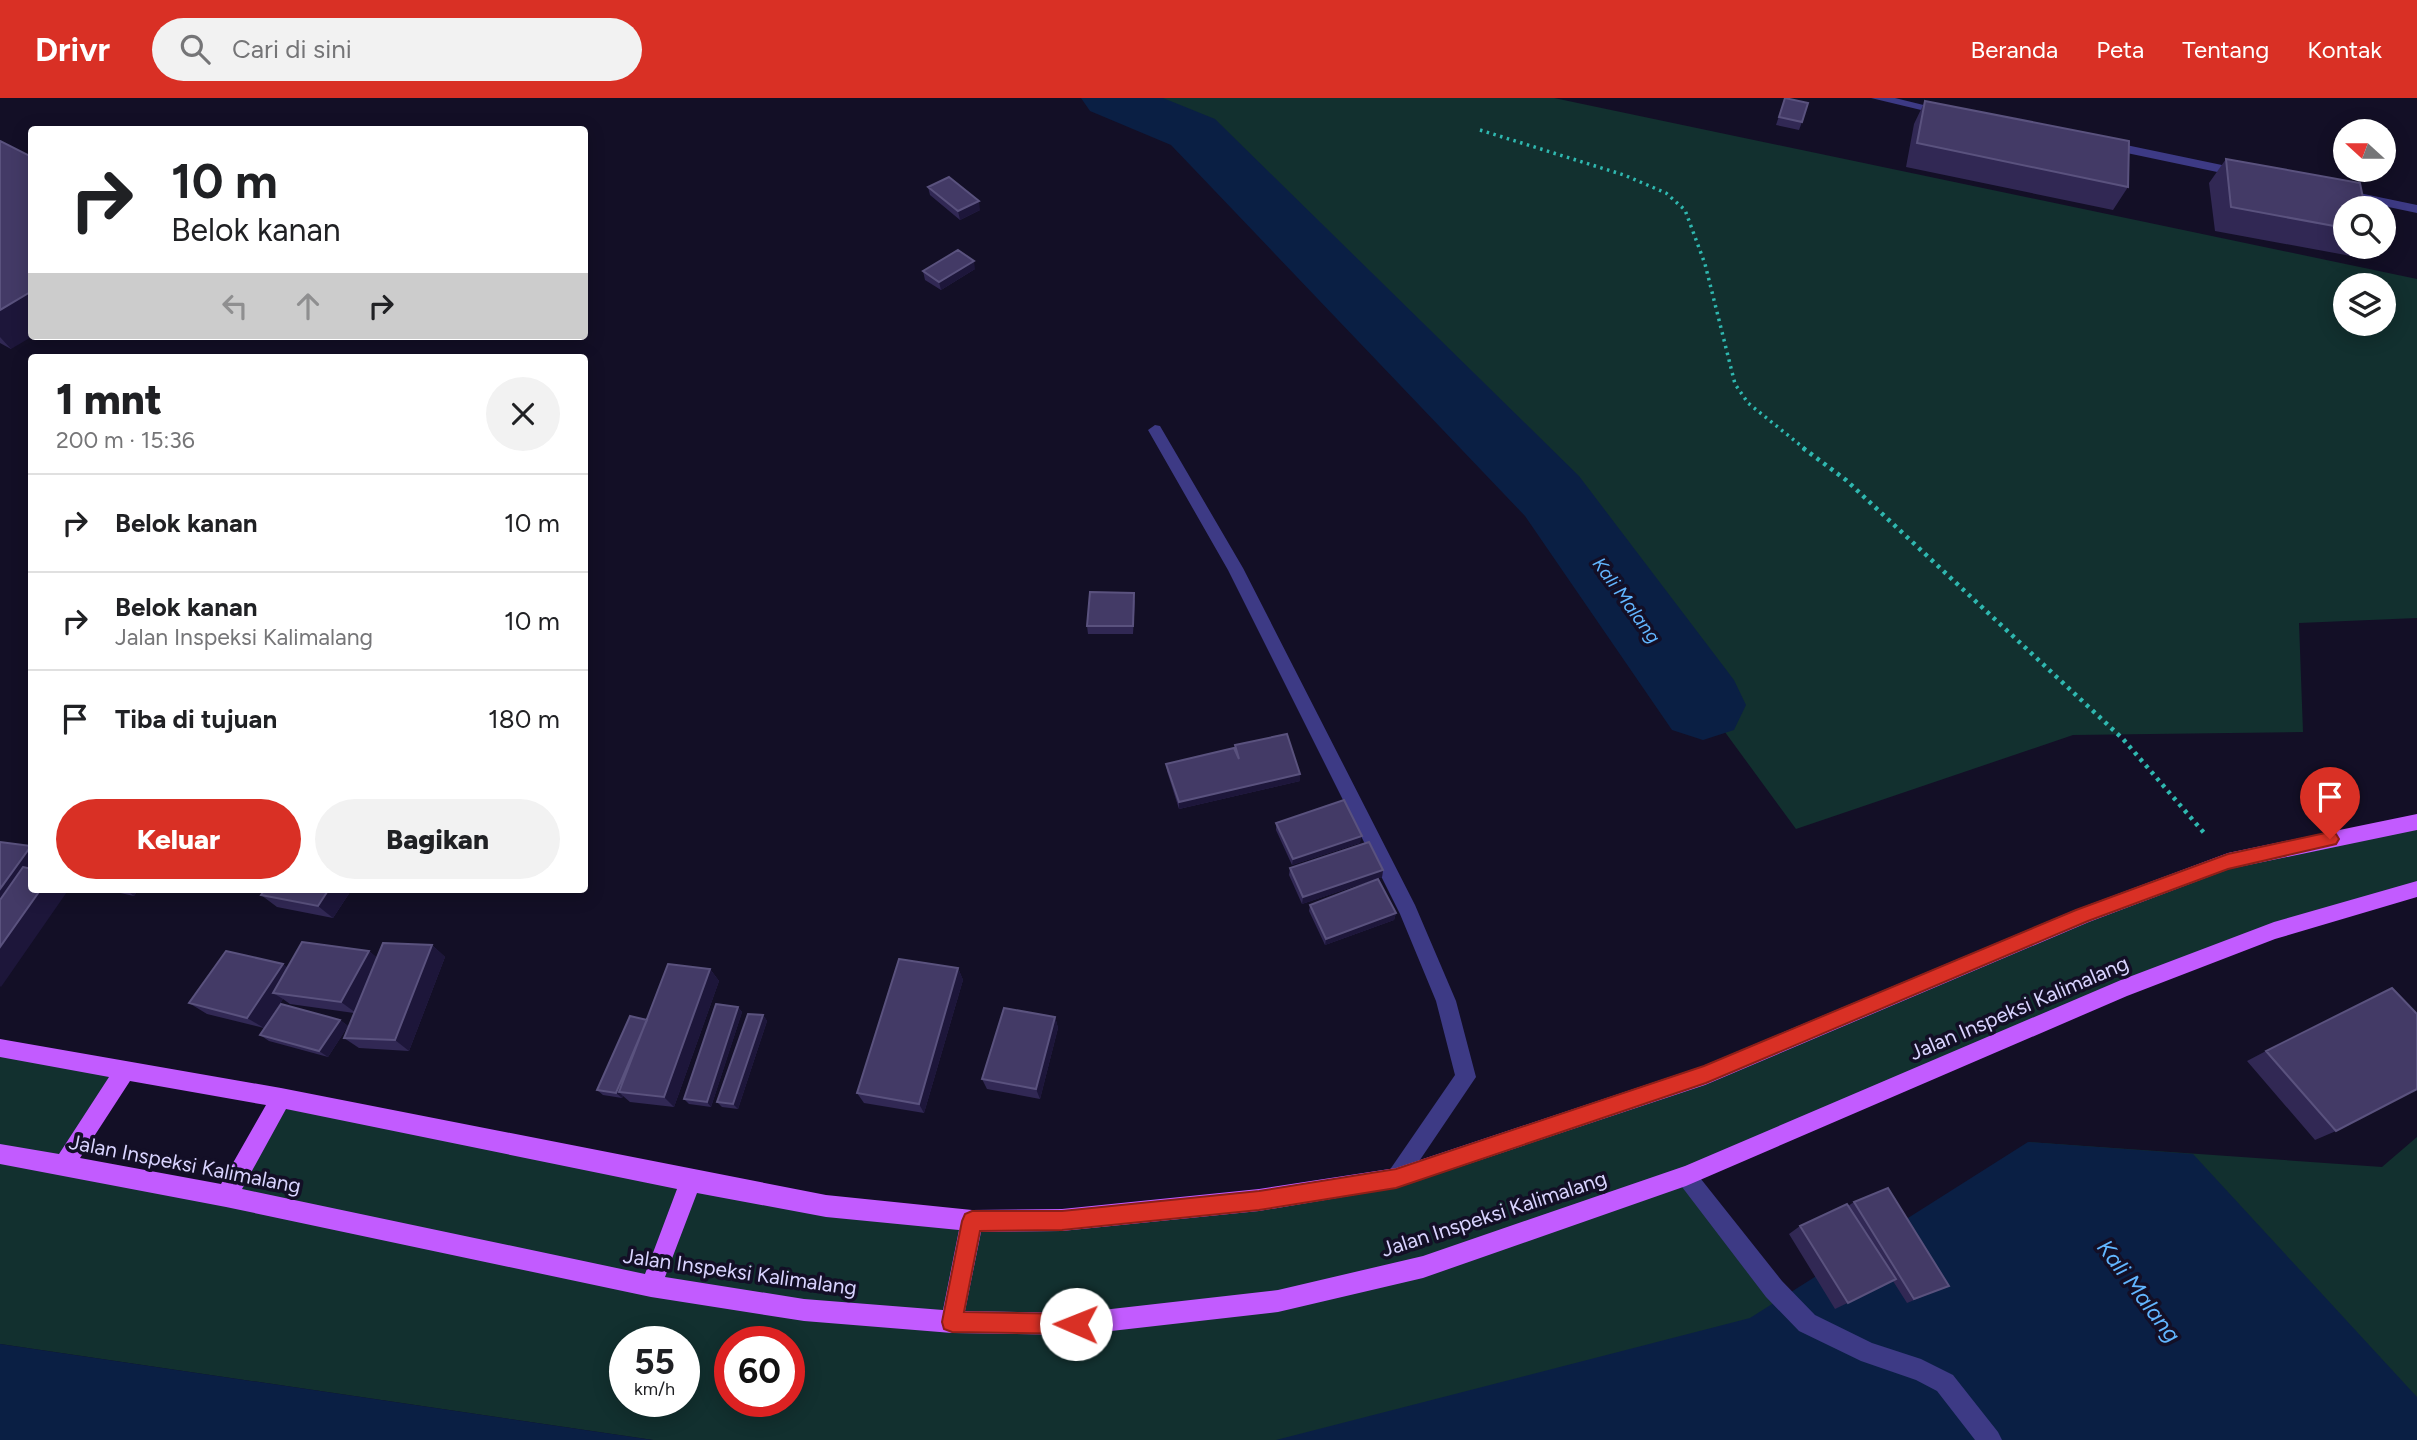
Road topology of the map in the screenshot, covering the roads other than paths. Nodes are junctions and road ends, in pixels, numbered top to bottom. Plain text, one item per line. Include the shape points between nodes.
1 (1877, 98) edge
2 (1958, 115) edge
3 (2093, 142) edge
4 (2255, 176) edge
5 (2323, 190) edge
6 (2417, 209) edge
7 (1155, 430) dead end
8 (2417, 822) edge
9 (2417, 888) edge
10 (0, 1048) edge
11 (125, 1070) junction
12 (281, 1098) junction
13 (0, 1154) edge
14 (64, 1165) junction
15 (1686, 1176) junction
16 (1396, 1178) junction
17 (691, 1181) junction
18 (226, 1196) junction
19 (972, 1221) junction
20 (651, 1286) junction
21 (952, 1322) junction
22 (1990, 1440) edge

1 - 2 street
3 - 4 street
5 - 6 street
7 - 16 street via 1235,568 1408,911 1446,1001 1466,1077
8 - 16 main road via 2228,862 2082,916 1706,1074
9 - 15 main road, Jalan Inspeksi Kalimalang via 2274,931 2121,989
10 - 11 main road
11 - 12 main road
11 - 14 main road
12 - 17 main road
12 - 18 main road
13 - 14 main road, Jalan Inspeksi Kalimalang
14 - 18 main road, Jalan Inspeksi Kalimalang
15 - 21 main road, Jalan Inspeksi Kalimalang via 1423,1267 1278,1301 1076,1324
15 - 22 street via 1774,1289 1807,1323 1945,1383
16 - 19 main road via 1259,1200 1062,1220
17 - 19 main road via 826,1206
17 - 20 main road
18 - 20 main road, Jalan Inspeksi Kalimalang
19 - 21 main road
20 - 21 main road, Jalan Inspeksi Kalimalang via 804,1310

